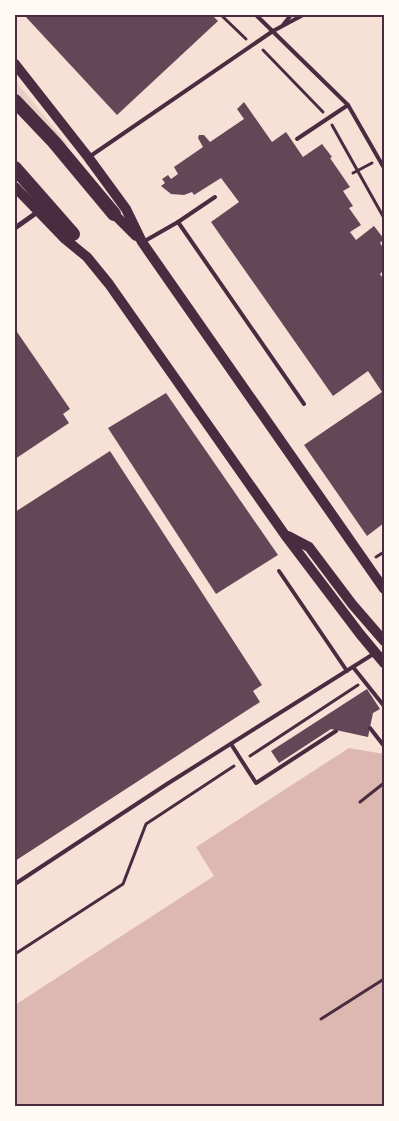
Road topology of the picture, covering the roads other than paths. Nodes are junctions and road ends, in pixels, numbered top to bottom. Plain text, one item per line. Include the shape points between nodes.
1 (256, 15) edge
2 (291, 15) edge
3 (304, 15) edge
4 (281, 26) junction
5 (273, 31) junction
6 (15, 64) edge
7 (15, 101) edge
8 (348, 105) junction
9 (297, 139) dead end
10 (88, 157) junction
11 (15, 168) edge
12 (384, 168) edge
13 (15, 187) edge
14 (215, 197) dead end
15 (39, 211) junction
16 (120, 212) junction
17 (178, 222) junction
18 (15, 228) edge
19 (73, 234) joint
20 (142, 242) junction
21 (87, 257) junction
22 (304, 404) dead end
23 (285, 535) junction
24 (279, 571) dead end
25 (381, 579) edge
26 (384, 589) edge
27 (384, 641) edge
28 (376, 652) junction
29 (384, 663) edge
30 (353, 666) junction
31 (347, 670) junction
32 (384, 706) edge
33 (370, 728) dead end
34 (336, 731) dead end
35 (231, 744) junction
36 (384, 746) edge
37 (15, 884) edge

1 - 5 lane
2 - 4 lane
3 - 4 lane
4 - 5 lane
5 - 8 lane
5 - 10 lane
6 - 10 main road
7 - 16 highway
8 - 9 lane
8 - 12 lane
10 - 16 main road
11 - 19 highway
13 - 15 main road
14 - 17 lane
15 - 18 street
15 - 21 main road
16 - 20 main road
17 - 20 lane
17 - 22 lane
19 - 21 main road
20 - 25 main road
21 - 23 main road
23 - 27 main road via 308,547
23 - 28 main road
24 - 31 lane
25 - 26 main road
28 - 29 main road
28 - 30 lane
30 - 31 lane
30 - 32 lane
31 - 35 lane
33 - 36 lane
34 - 35 lane via 256,783
35 - 37 lane

